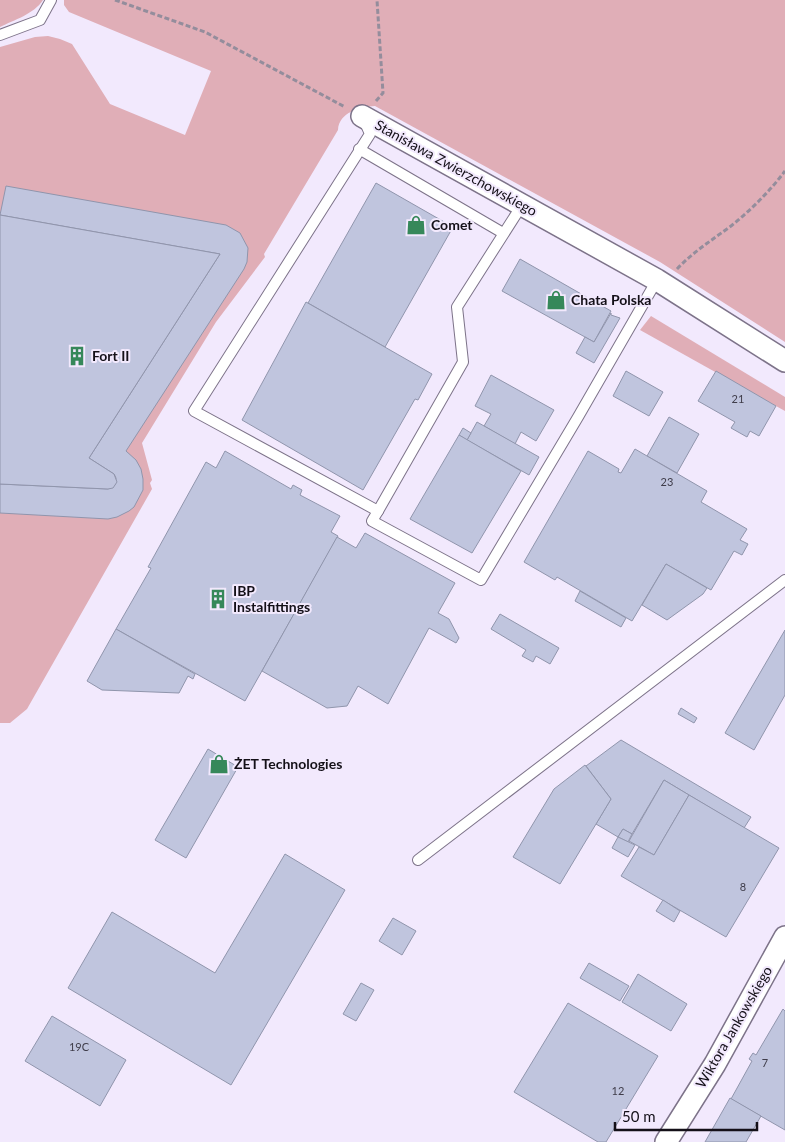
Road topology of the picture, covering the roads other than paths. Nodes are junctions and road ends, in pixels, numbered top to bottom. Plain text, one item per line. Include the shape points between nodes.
1 (51, 0) edge
2 (0, 35) edge
3 (362, 116) joint
4 (359, 149) junction
5 (522, 205) junction
6 (503, 233) junction
7 (660, 282) junction
8 (785, 361) edge
9 (378, 511) junction
10 (785, 580) edge
11 (418, 860) dead end
12 (785, 937) edge
13 (666, 1142) edge

1 - 2 lane via 40,20
3 - 4 lane via 370,134
3 - 5 street, Stanisława Zwierzchowskiego
4 - 6 lane
4 - 9 lane via 194,411
5 - 6 lane
5 - 7 street, Stanisława Zwierzchowskiego
6 - 9 lane via 456,307 463,362
7 - 8 street, Stanisława Zwierzchowskiego
7 - 9 lane via 481,580 372,521
10 - 11 lane
12 - 13 street, Wiktora Jankowskiego via 715,1064

